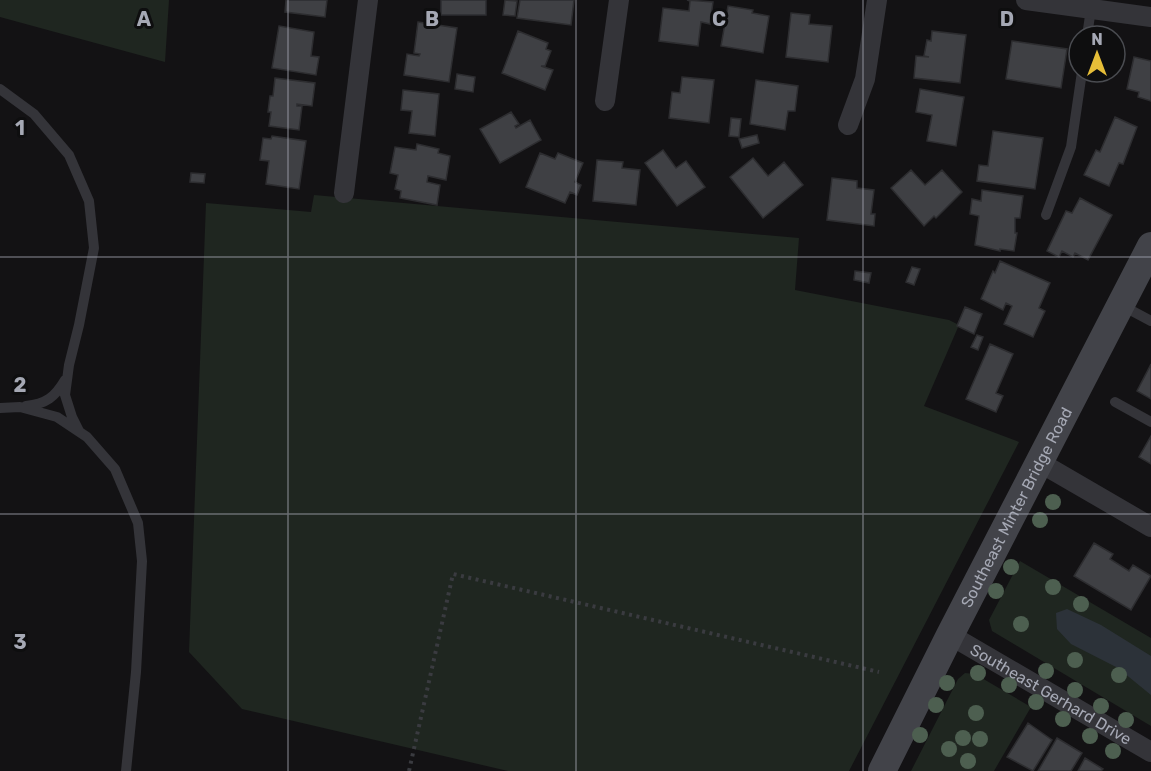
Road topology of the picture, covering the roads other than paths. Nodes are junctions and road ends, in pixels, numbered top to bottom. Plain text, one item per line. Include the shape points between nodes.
1 (368, 0) edge
2 (619, 0) edge
3 (877, 0) edge
4 (1026, 0) edge
5 (1091, 9) junction
6 (1151, 17) edge
7 (1089, 24) edge
8 (1080, 84) edge
9 (0, 89) edge
10 (604, 101) dead end
11 (848, 125) dead end
12 (344, 193) dead end
13 (1046, 215) dead end
14 (1151, 246) edge
15 (1121, 305) junction
16 (1151, 321) edge
17 (68, 374) junction
18 (1115, 402) dead end
19 (20, 407) junction
20 (0, 408) edge
21 (1151, 422) edge
22 (81, 434) junction
23 (1039, 462) junction
24 (1151, 527) edge
25 (950, 635) junction
26 (1151, 752) edge
27 (126, 771) edge
28 (882, 771) edge

1 - 12 street
2 - 10 street
3 - 11 street via 865,79
4 - 5 street
5 - 6 street
5 - 7 lane
8 - 13 lane via 1071,147
9 - 17 lane via 34,114 69,155 89,201 94,248
14 - 15 main road, Southeast Minter Bridge Road
15 - 16 lane
15 - 23 main road, Southeast Minter Bridge Road
17 - 19 lane via 60,390 43,404
17 - 22 lane via 65,395
18 - 21 lane
19 - 20 lane
19 - 22 lane via 57,417
22 - 27 lane via 115,469 138,523 142,561
23 - 24 street
23 - 25 main road, Southeast Minter Bridge Road
25 - 26 street, Southeast Gerhard Drive
25 - 28 main road, Southeast Minter Bridge Road

